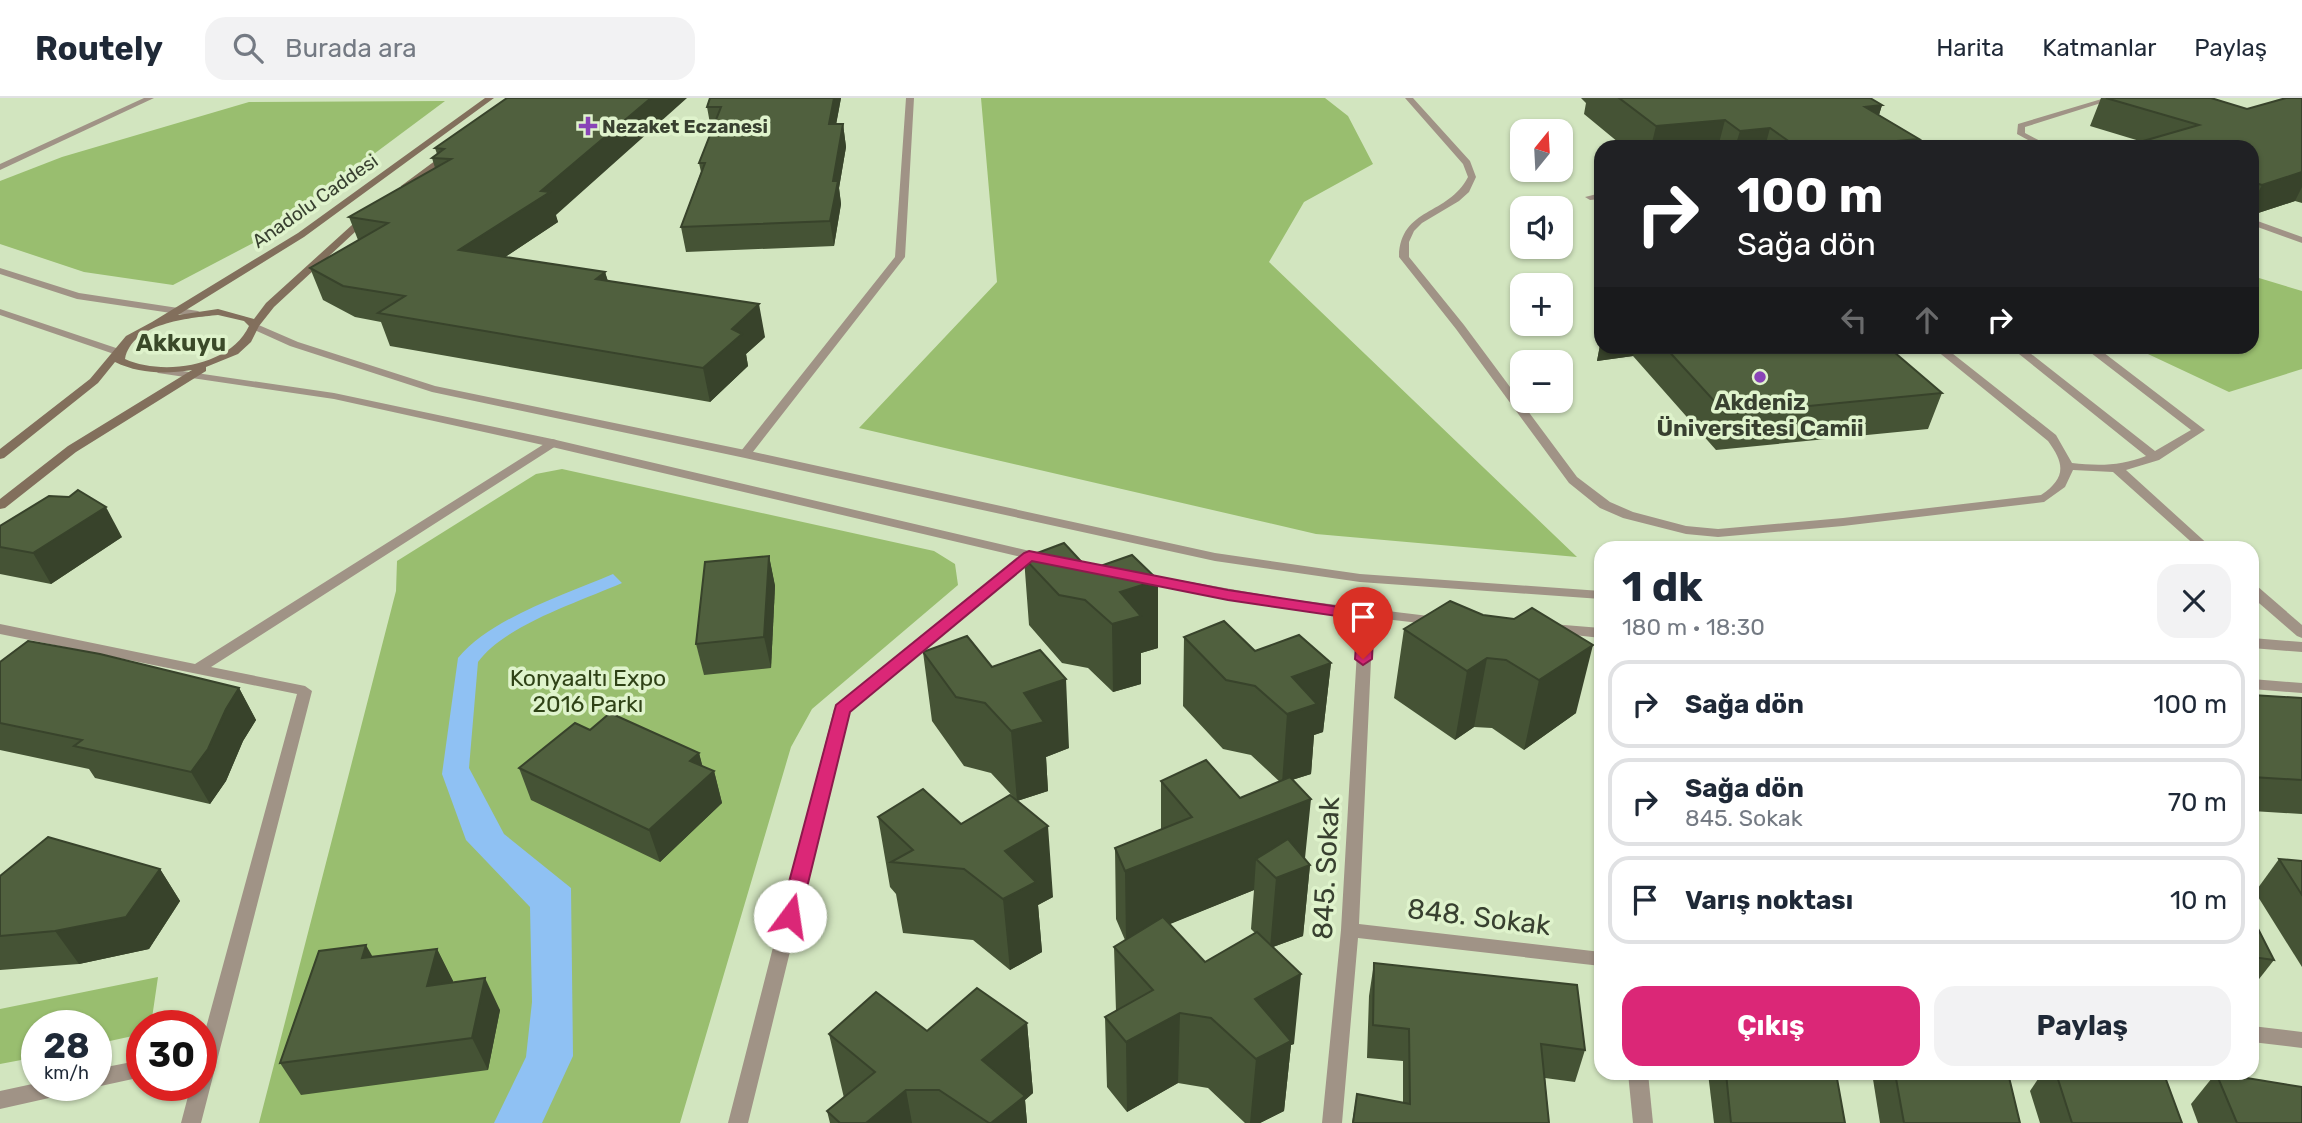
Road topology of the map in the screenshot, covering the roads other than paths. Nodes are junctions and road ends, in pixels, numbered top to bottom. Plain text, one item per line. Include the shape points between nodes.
1 (150, 98) edge
2 (490, 98) edge
3 (911, 98) edge
4 (1409, 98) edge
5 (2113, 98) edge
6 (2030, 140) edge
7 (462, 145) edge
8 (0, 167) edge
9 (399, 192) edge
10 (1590, 197) dead end
11 (1594, 197) edge
12 (378, 208) edge
13 (2259, 225) edge
14 (2302, 240) edge
15 (0, 271) edge
16 (178, 311) junction
17 (0, 312) edge
18 (198, 314) junction
19 (156, 324) junction
20 (254, 326) junction
21 (118, 352) junction
22 (229, 354) junction
23 (1946, 354) edge
24 (2024, 354) edge
25 (2098, 354) edge
26 (162, 371) junction
27 (193, 375) junction
28 (552, 443) junction
29 (745, 454) junction
30 (0, 455) edge
31 (2155, 457) junction
32 (2067, 466) junction
33 (2118, 470) junction
34 (0, 505) edge
35 (2198, 541) edge
36 (1029, 556) junction
37 (1056, 561) edge
38 (1122, 574) edge
39 (1594, 595) edge
40 (2259, 595) edge
41 (1366, 616) junction
42 (1449, 622) edge
43 (1532, 628) edge
44 (0, 629) edge
45 (1594, 632) edge
46 (2302, 633) edge
47 (2259, 644) edge
48 (2302, 647) edge
49 (197, 669) junction
50 (2259, 685) edge
51 (2302, 688) edge
52 (1350, 930) junction
53 (1594, 958) edge
54 (217, 1010) edge
55 (2259, 1035) edge
56 (2302, 1041) edge
57 (1639, 1080) edge
58 (21, 1095) edge
59 (0, 1100) edge
60 (197, 1101) edge
61 (191, 1123) edge
62 (738, 1123) edge
63 (1332, 1123) edge
64 (1643, 1123) edge

1 - 8 street
2 - 16 main road, Anadolu Caddesi via 301,235
3 - 29 street via 900,257
4 - 32 street via 1467,163 1472,177 1463,194 1410,228 1402,246 1404,257 1573,480 1605,505 1654,524 1718,533 1744,531 2044,498 2065,481
5 - 6 street via 2021,126 2021,134
7 - 9 main road, Anadolu Caddesi
10 - 11 street
12 - 20 main road, Anadolu Caddesi via 270,305
13 - 14 street
15 - 16 street via 77,296
16 - 18 street
16 - 19 main road, Anadolu Caddesi
17 - 21 street
18 - 19 main road
18 - 20 main road via 236,314
19 - 21 main road, Anadolu Caddesi via 125,342
20 - 22 main road, Anadolu Caddesi via 253,335
20 - 29 street via 294,344 432,389
21 - 26 main road via 119,360 128,367
21 - 30 main road via 94,381
22 - 26 main road
22 - 27 main road
23 - 32 street via 2052,438
24 - 31 street
25 - 31 street via 2199,430
26 - 27 street
27 - 28 street via 334,396
27 - 34 main road via 72,449
28 - 36 street
28 - 49 street
29 - 39 street via 1215,557 1360,578
31 - 33 street
32 - 33 street
33 - 35 street
36 - 37 street
36 - 62 street via 842,709
38 - 41 street
40 - 46 street
41 - 42 street
41 - 52 street, 845. Sokak
43 - 45 street
44 - 49 street
47 - 48 street
49 - 54 street via 305,691
50 - 51 street
52 - 53 street, 848. Sokak
52 - 63 street, 845. Sokak
55 - 56 street
57 - 64 street
58 - 59 street
60 - 61 street

